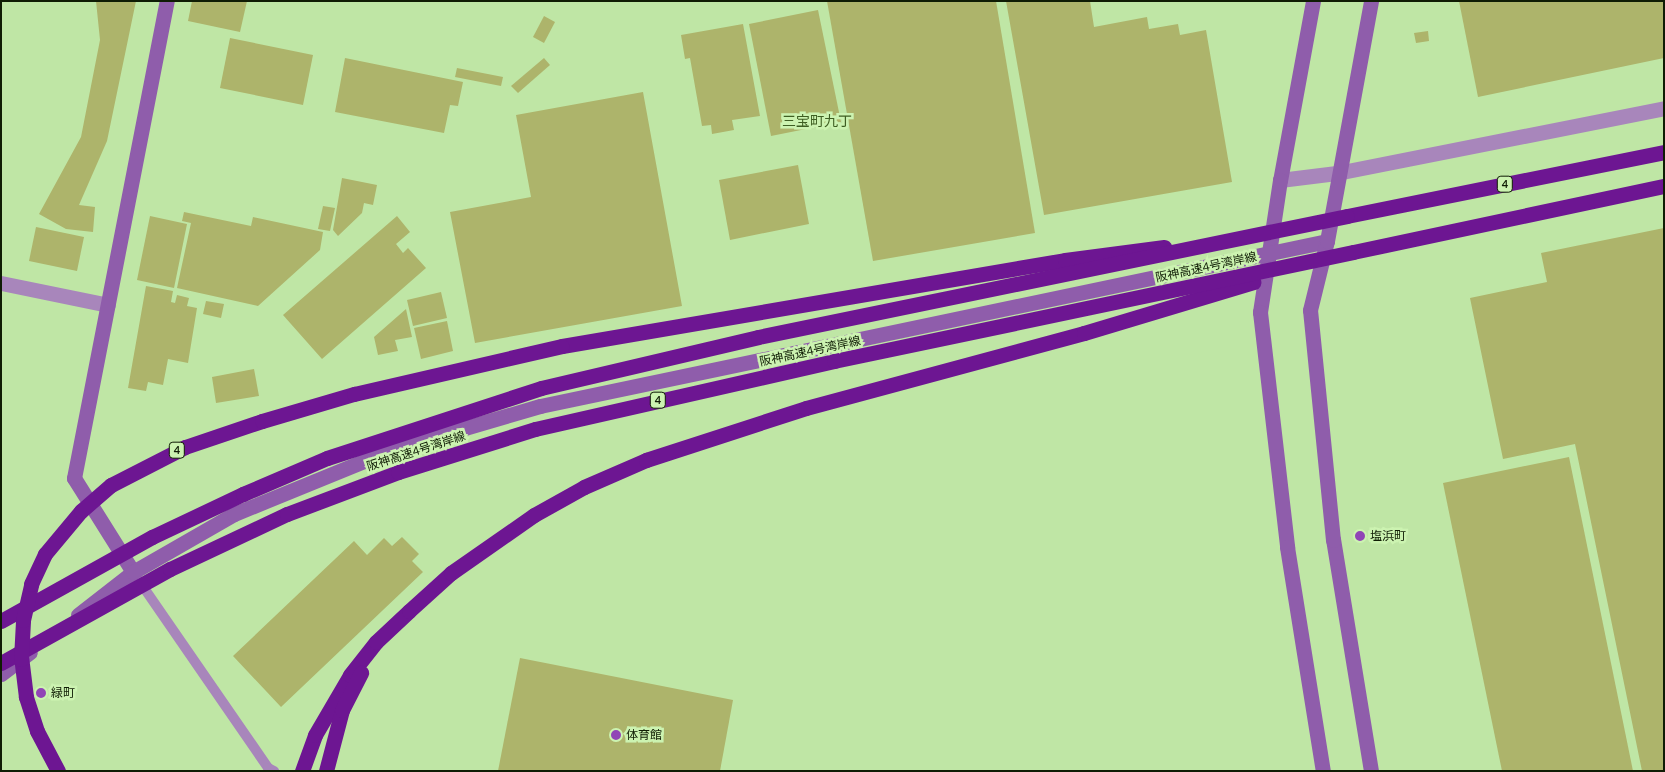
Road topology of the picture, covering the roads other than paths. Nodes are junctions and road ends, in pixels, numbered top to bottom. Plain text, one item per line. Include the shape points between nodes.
1 (167, 1) edge
2 (1313, 1) edge
3 (1371, 1) edge
4 (1664, 108) edge
5 (1664, 152) edge
6 (1337, 173) junction
7 (1280, 180) junction
8 (1664, 186) edge
9 (1243, 237) junction
10 (1327, 240) junction
11 (1353, 252) junction
12 (1268, 254) junction
13 (1, 283) edge
14 (108, 305) junction
15 (133, 572) junction
16 (409, 611) junction
17 (1, 621) edge
18 (1, 662) edge
19 (1, 674) edge
20 (58, 771) edge
21 (274, 771) edge
22 (302, 771) edge
23 (326, 771) edge
24 (1323, 771) edge
25 (1371, 771) edge

1 - 14 street
2 - 7 street
3 - 6 street
4 - 6 street
5 - 9 highway, 阪神高速4号湾岸線 / 4, bridge
6 - 7 street
6 - 10 street
7 - 12 street
8 - 11 highway, 阪神高速4号湾岸線 / 4
9 - 17 highway, 阪神高速4号湾岸線 / 4, bridge via 635,364 439,419 327,458 243,494 152,537
9 - 20 highway, 4, bridge via 1065,260 562,346 354,394 184,447 147,463 111,485 81,510 44,554 31,584 23,620 21,659 26,697 37,731
10 - 12 street
10 - 25 street via 1310,310 1333,540
11 - 16 highway, 4, bridge via 1084,333 806,408 646,460 584,487 534,515 451,573
11 - 18 highway, 阪神高速4号湾岸線 / 4, bridge via 834,361 535,429 398,472 287,514 170,569
12 - 15 street via 540,406 393,449 234,514
12 - 24 street via 1260,312 1287,547
13 - 14 street
14 - 15 street via 74,478
15 - 19 street
15 - 21 lane via 268,768
16 - 22 highway via 376,642 350,675 315,735
16 - 23 highway, 4 via 380,645 342,710

